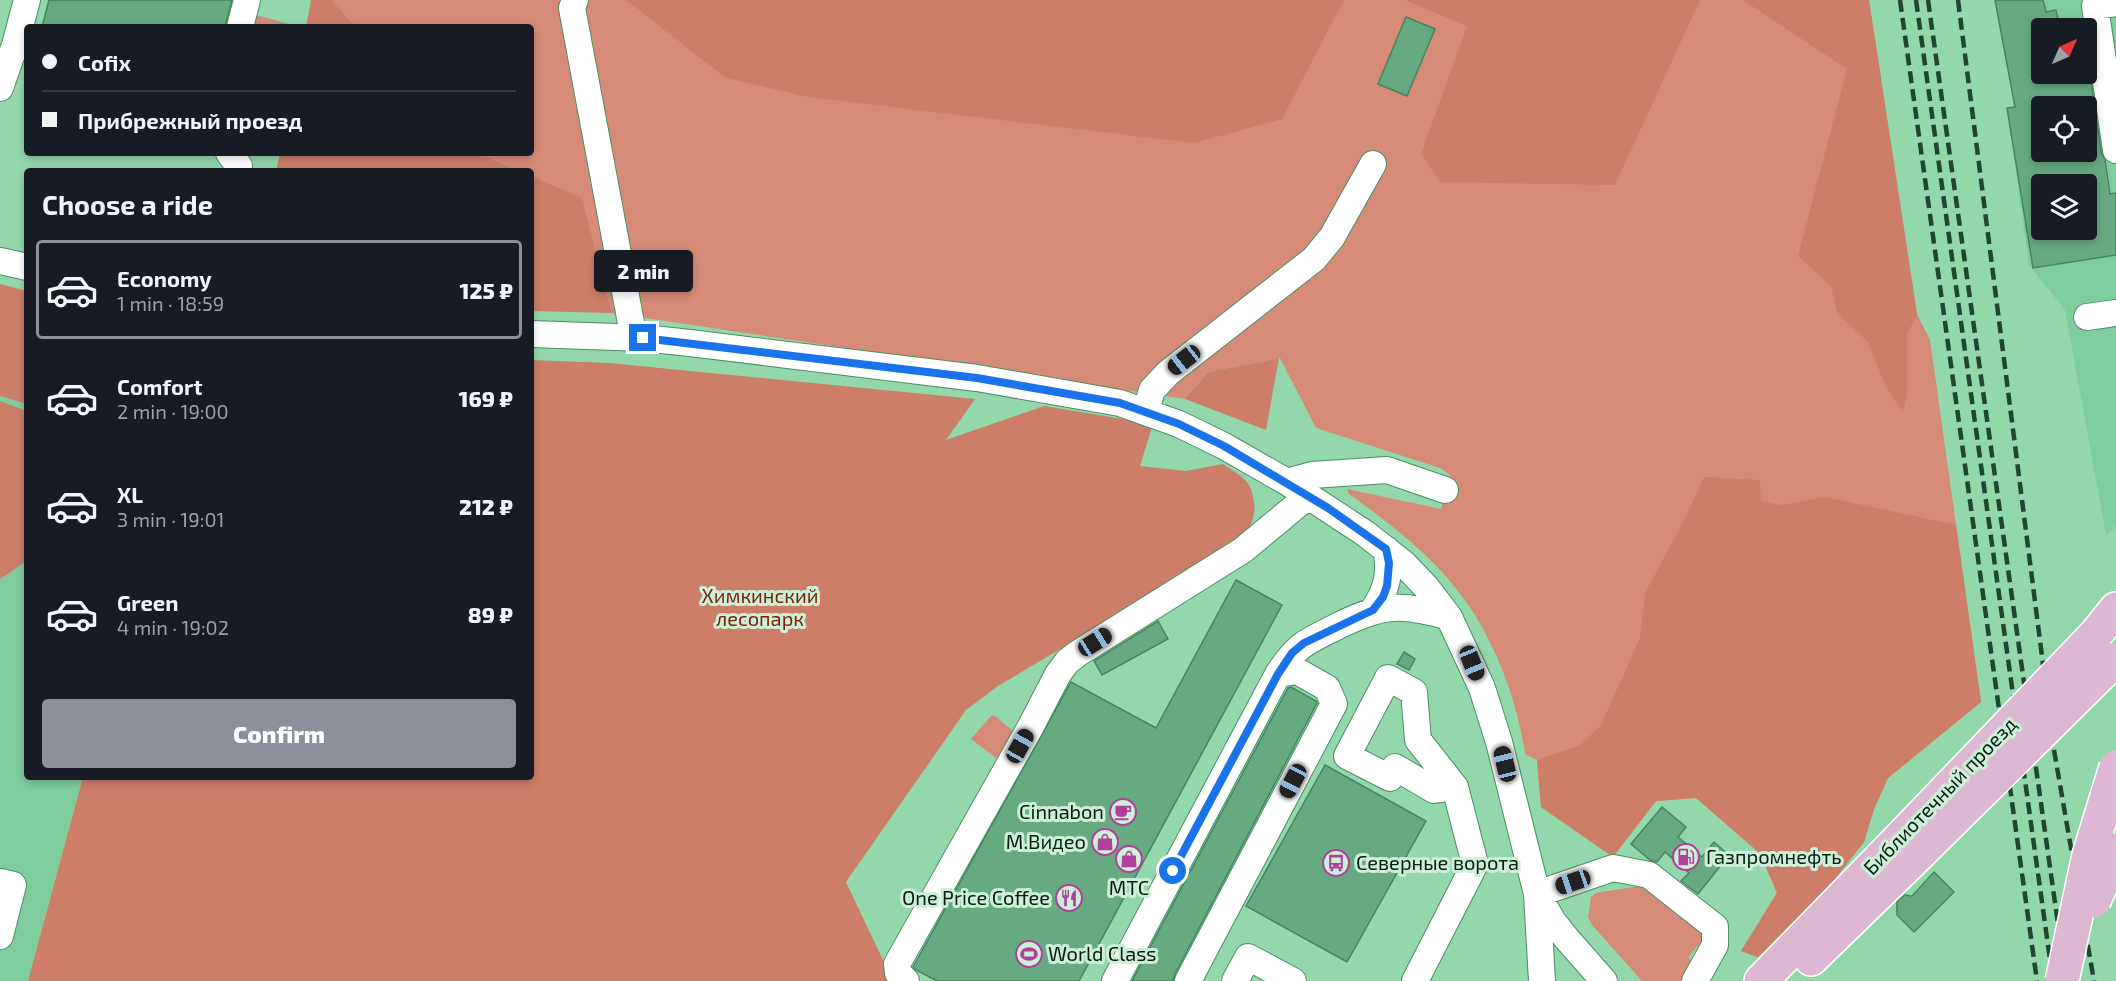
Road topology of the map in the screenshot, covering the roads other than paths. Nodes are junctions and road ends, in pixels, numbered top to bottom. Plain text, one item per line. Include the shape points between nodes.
1 (27, 0) edge
2 (247, 0) edge
3 (575, 0) edge
4 (2116, 3) edge
5 (241, 24) edge
6 (21, 46) edge
7 (0, 88) edge
8 (2116, 150) edge
9 (1373, 164) dead end
10 (0, 261) edge
11 (24, 266) edge
12 (2116, 313) edge
13 (2087, 317) dead end
14 (631, 323) dead end
15 (534, 334) edge
16 (1146, 411) junction
17 (1298, 489) junction
18 (1444, 490) dead end
19 (1386, 549) junction
20 (2116, 609) edge
21 (1373, 610) junction
22 (1449, 617) junction
23 (2116, 659) edge
24 (1278, 674) junction
25 (2116, 767) edge
26 (1455, 787) junction
27 (1912, 844) junction
28 (2116, 850) edge
29 (0, 882) edge
30 (1538, 894) junction
31 (0, 936) edge
32 (2064, 974) edge
33 (906, 981) edge
34 (1115, 981) edge
35 (1188, 981) edge
36 (1235, 981) edge
37 (1293, 981) edge
38 (1415, 981) edge
39 (1542, 981) edge
40 (1604, 981) edge
41 (1695, 981) edge
42 (1761, 981) edge
43 (1787, 981) edge

1 - 6 street
2 - 5 street
3 - 14 street via 572,8
4 - 8 street via 2095,6
6 - 7 street
9 - 16 street via 1332,237 1314,259 1168,373 1152,390
10 - 11 street
12 - 13 street
15 - 16 street via 643,338 977,378 1062,391
16 - 17 street via 1224,446
17 - 18 street via 1311,475 1387,470
17 - 19 street
17 - 33 street via 1244,550 1077,654 1063,667 897,964 898,973
19 - 21 street via 1387,586
19 - 22 street via 1426,587
20 - 27 main road, Библиотечный проезд, bridge
21 - 22 street via 1400,607
21 - 24 street via 1304,643
22 - 30 street via 1491,713
23 - 27 main road, Библиотечный проезд, bridge
24 - 34 street
24 - 35 street via 1297,671 1327,688 1334,704
25 - 32 main road, bridge via 2089,855
26 - 26 street via 1418,740 1414,692 1388,678 1347,756 1390,778 1395,767 1434,790
26 - 38 street via 1475,864
27 - 42 main road, Библиотечный проезд
27 - 43 main road, Библиотечный проезд
28 - 32 main road, bridge
29 - 31 street via 13,885
30 - 39 street
30 - 40 street via 1552,920
30 - 41 street via 1613,868 1649,875 1715,927 1715,945
36 - 37 street via 1248,957

